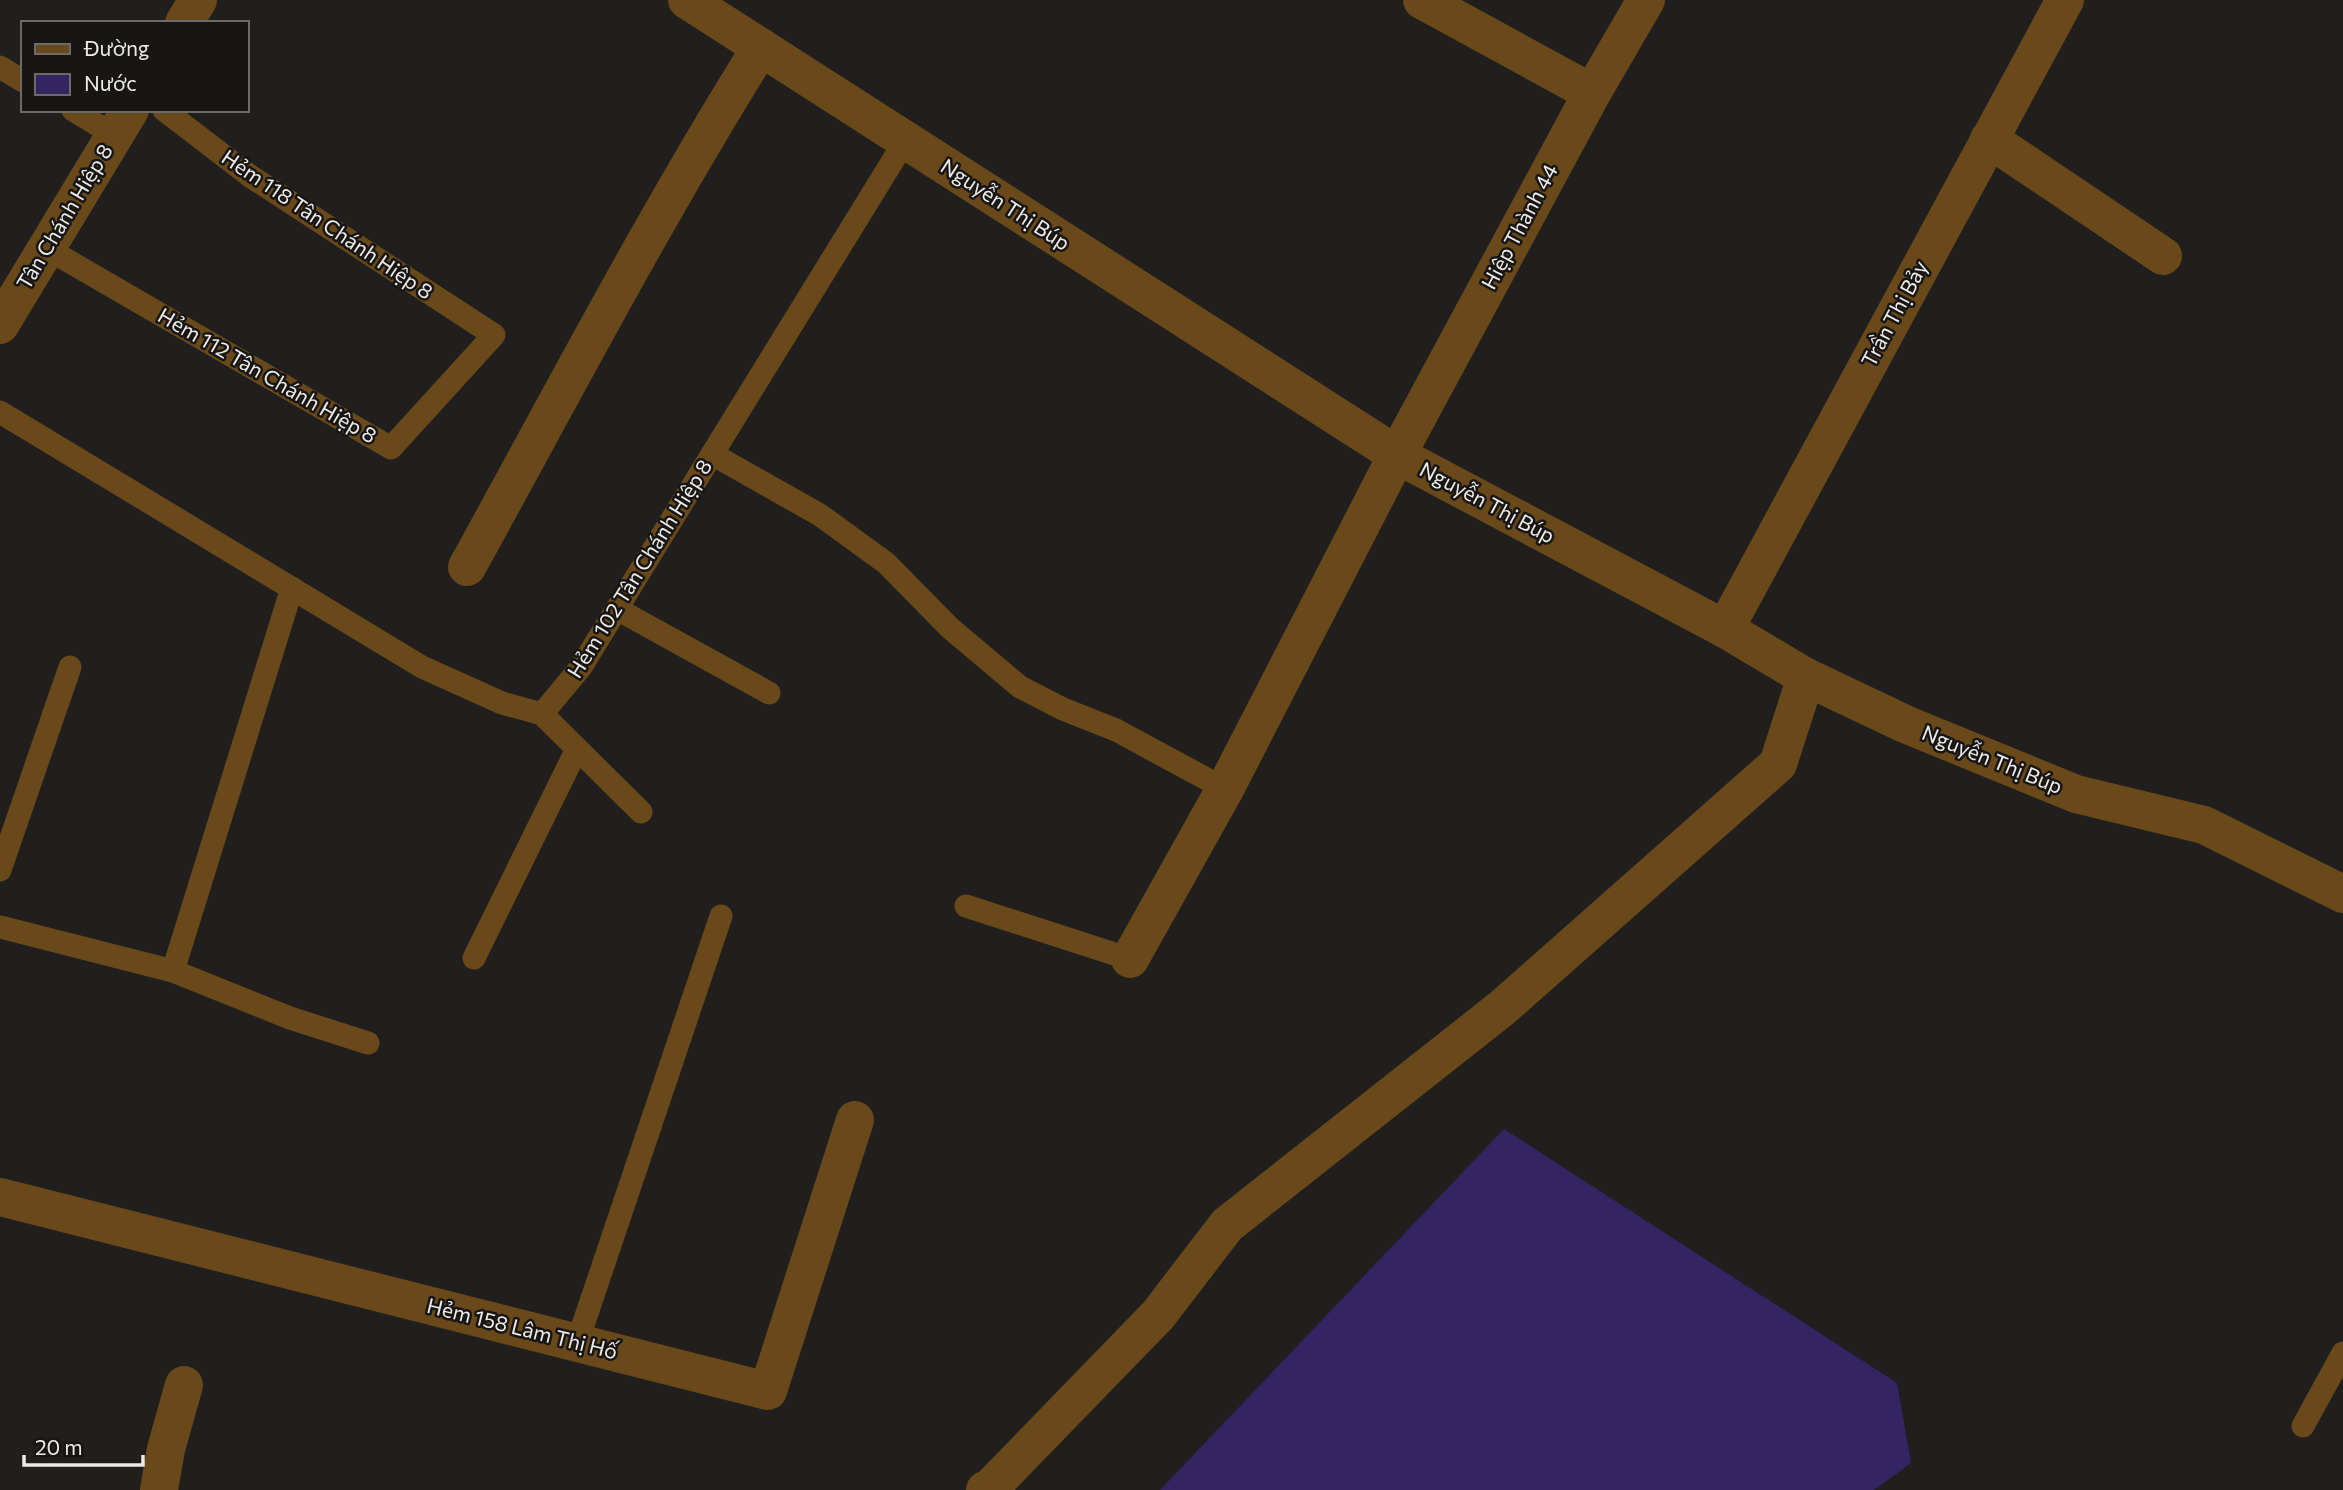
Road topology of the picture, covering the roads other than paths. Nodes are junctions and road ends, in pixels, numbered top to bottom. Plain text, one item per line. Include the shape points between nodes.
1 (198, 0) edge
2 (687, 0) edge
3 (1422, 0) edge
4 (1646, 0) edge
5 (2065, 0) edge
6 (185, 21) edge
7 (761, 47) junction
8 (0, 67) edge
9 (21, 80) edge
10 (1592, 93) junction
11 (81, 112) edge
12 (167, 112) edge
13 (122, 122) edge
14 (1989, 139) junction
15 (905, 141) junction
16 (46, 248) junction
17 (2163, 256) dead end
18 (0, 325) edge
19 (494, 335) joint
20 (0, 412) edge
21 (712, 454) junction
22 (1397, 455) junction
23 (467, 567) dead end
24 (292, 588) junction
25 (617, 608) junction
26 (1725, 629) junction
27 (70, 667) dead end
28 (1806, 677) junction
29 (769, 693) dead end
30 (541, 714) junction
31 (577, 749) junction
32 (1225, 789) junction
33 (641, 812) dead end
34 (0, 870) edge
35 (2343, 894) edge
36 (966, 906) dead end
37 (721, 916) dead end
38 (0, 928) edge
39 (474, 958) dead end
40 (1130, 958) joint
41 (173, 971) junction
42 (368, 1043) dead end
43 (855, 1120) dead end
44 (0, 1197) edge
45 (578, 1343) junction
46 (2343, 1353) edge
47 (184, 1385) dead end
48 (2303, 1426) dead end
49 (989, 1489) edge
50 (159, 1490) edge

1 - 6 street
2 - 7 street, Nguyễn Thị Búp
3 - 10 street
4 - 10 street, Hiệp Thành 44
5 - 14 street, Trần Thị Bảy
7 - 15 street, Nguyễn Thị Búp
7 - 23 street via 651,234
8 - 9 lane
10 - 22 street, Hiệp Thành 44
11 - 13 lane
12 - 19 lane, Hẻm 118 Tân Chánh Hiệp 8 via 250,176
13 - 16 street, Tân Chánh Hiệp 8
14 - 17 street
14 - 26 street, Trần Thị Bảy
15 - 21 lane, Hẻm 102 Tân Chánh Hiệp 8
15 - 22 street, Nguyễn Thị Búp
16 - 18 street, Tân Chánh Hiệp 8
16 - 19 lane, Hẻm 112 Tân Chánh Hiệp 8 via 391,448
20 - 24 lane
21 - 25 lane, Hẻm 102 Tân Chánh Hiệp 8
21 - 32 lane via 820,514 886,563 950,628 1020,687 1116,730
22 - 26 street, Nguyễn Thị Búp
22 - 32 street, Hiệp Thành 44
24 - 30 lane via 422,667 502,703
24 - 41 lane
25 - 29 lane
25 - 30 lane, Hẻm 102 Tân Chánh Hiệp 8 via 581,667
26 - 28 street, Nguyễn Thị Búp
27 - 34 lane
28 - 35 street, Nguyễn Thị Búp via 1905,724 2076,794 2204,825
28 - 49 street via 1777,764 1502,1007 1227,1225 1158,1314
30 - 31 lane
31 - 33 lane
31 - 39 lane
32 - 40 street, Hiệp Thành 44
36 - 40 lane
37 - 45 lane
38 - 41 lane
41 - 42 lane via 290,1018
43 - 45 street, Hẻm 158 Lâm Thị Hố via 768,1391
44 - 45 street, Hẻm 158 Lâm Thị Hố
46 - 48 lane
47 - 50 street

